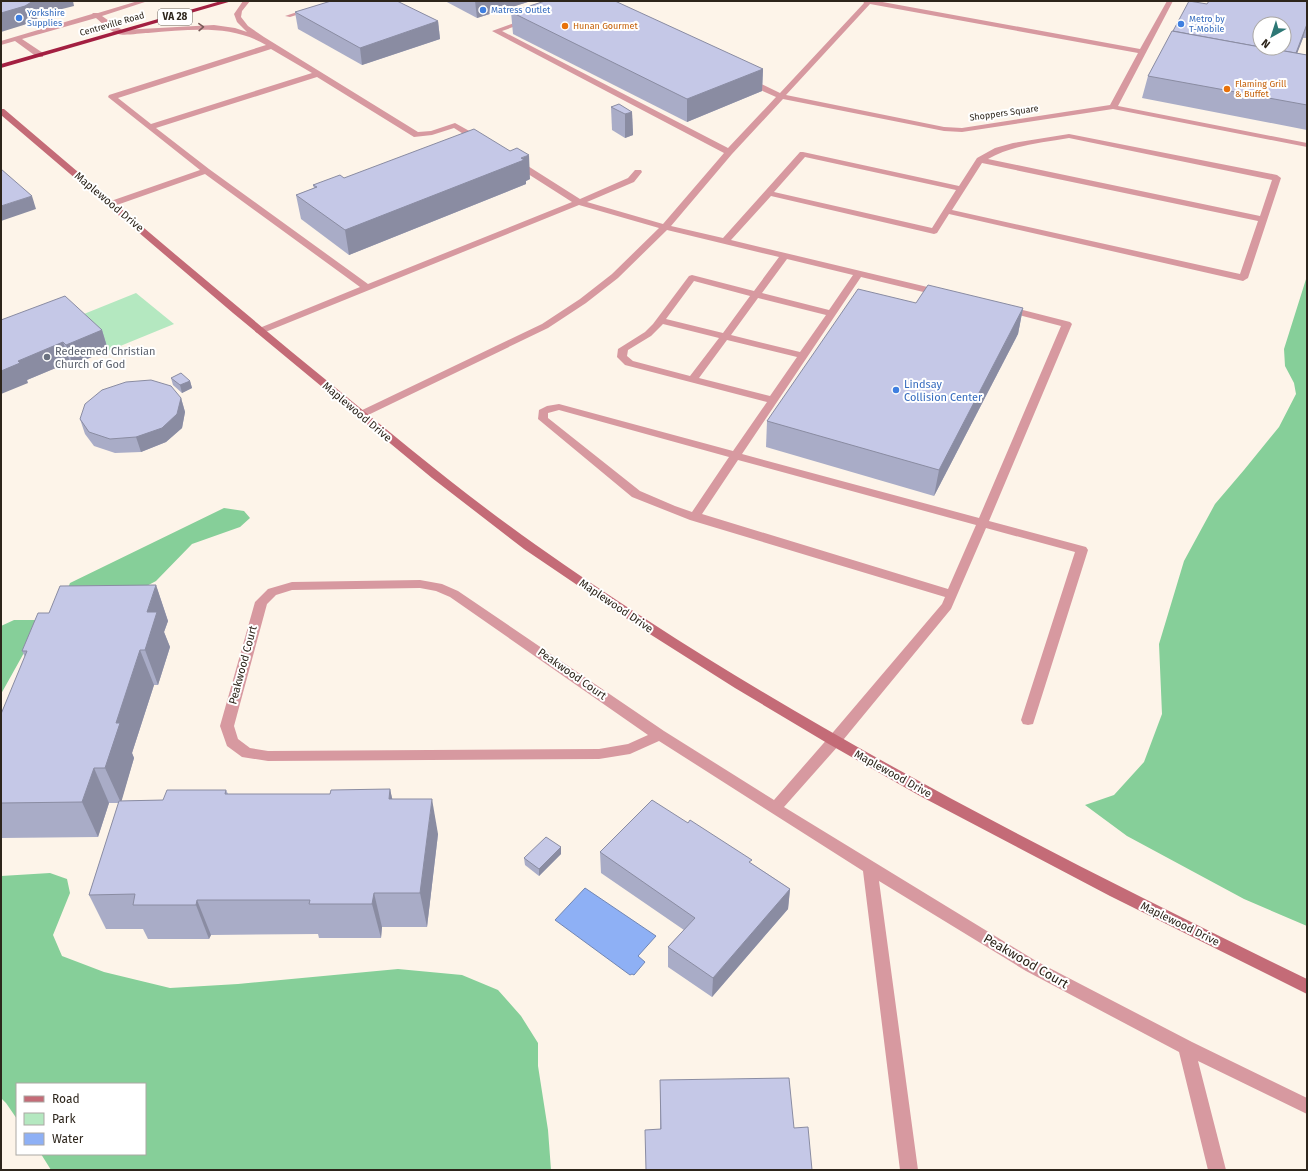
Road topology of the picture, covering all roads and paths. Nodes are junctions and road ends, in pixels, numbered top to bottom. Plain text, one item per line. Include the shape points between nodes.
1 (145, 1) edge
2 (229, 1) edge
3 (247, 1) edge
4 (338, 1) edge
5 (867, 1) edge
6 (1170, 1) edge
7 (95, 14) junction
8 (288, 16) dead end
9 (538, 16) edge
10 (120, 32) junction
11 (17, 39) junction
12 (261, 39) junction
13 (1, 43) edge
14 (272, 46) junction
15 (1143, 52) junction
16 (40, 55) junction
17 (1, 66) edge
18 (317, 74) junction
19 (741, 78) edge
20 (780, 96) junction
21 (1113, 107) junction
22 (1, 111) edge
23 (150, 127) junction
24 (487, 145) edge
25 (1307, 145) edge
26 (728, 152) junction
27 (507, 157) edge
28 (980, 160) junction
29 (206, 171) junction
30 (638, 172) dead end
31 (961, 189) junction
32 (768, 193) junction
33 (580, 202) junction
34 (111, 204) junction
35 (947, 211) junction
36 (1263, 219) junction
37 (665, 227) junction
38 (726, 241) junction
39 (785, 256) junction
40 (860, 274) junction
41 (367, 288) junction
42 (756, 295) junction
43 (952, 296) edge
44 (998, 307) edge
45 (832, 314) junction
46 (660, 320) junction
47 (260, 331) junction
48 (725, 336) junction
49 (804, 356) junction
50 (693, 379) junction
51 (773, 400) junction
52 (360, 415) junction
53 (736, 455) junction
54 (694, 517) junction
55 (982, 522) junction
56 (952, 595) junction
57 (1028, 720) dead end
58 (659, 735) junction
59 (834, 741) junction
60 (775, 808) junction
61 (870, 868) junction
62 (1307, 986) edge
63 (1186, 1047) junction
64 (1307, 1106) edge
65 (909, 1170) edge
66 (1217, 1170) edge

1 - 7 street
2 - 10 highway, Centreville Road / VA 28
3 - 12 street via 237,13 237,17
4 - 8 street
5 - 15 street
5 - 20 street
6 - 15 street
7 - 10 street
7 - 11 street
9 - 26 street via 496,30
10 -> 12 street via 214,27 235,30
10 - 16 highway, Centreville Road / VA 28
11 - 13 street
11 - 16 street
12 - 14 street
14 - 18 street
14 - 23 street via 112,97
15 - 21 street
16 - 17 highway, Centreville Road / VA 28
18 - 23 street
18 - 24 street via 417,135 454,125
19 - 20 street, Shoppers Square
20 - 21 street, Shoppers Square via 953,130
20 - 26 street
21 - 25 street, Shoppers Square
22 - 34 street, Maplewood Drive
23 - 29 street
26 - 37 street
27 - 33 street
28 - 31 street
28 - 36 street
28 - 36 street via 1013,145 1069,136 1277,178
29 - 34 street
29 - 41 street
30 - 33 street via 631,180
31 - 32 street via 803,154
31 - 35 street
32 - 35 street via 934,231
32 - 38 street
33 - 37 street
33 - 41 street
34 - 47 street, Maplewood Drive
35 - 36 street via 1243,278
37 - 38 street
37 - 52 street via 615,276 583,302 545,326
38 - 39 street
39 - 40 street
39 - 42 street
40 - 43 street
40 - 45 street
41 - 47 street
42 - 45 street
42 - 46 street via 692,278
42 - 48 street
44 - 55 street via 1067,324
45 - 49 street
46 - 48 street
46 - 50 street via 648,334 623,349 622,357 629,362
47 - 52 street, Maplewood Drive
48 - 49 street
48 - 50 street
49 - 51 street
50 - 51 street
51 - 53 street
52 - 59 street, Maplewood Drive via 422,466 555,565 715,671
53 - 54 street
53 - 54 street via 559,407 544,412 543,419 636,494 650,502
53 - 55 street
54 - 56 street
55 - 56 street
55 - 57 street via 1082,550
56 - 59 street via 947,606
58 - 58 street, Peakwood Court via 622,752 600,754 268,756 247,752 232,742 227,726 261,602 272,592 292,586 420,584 438,587 454,594
58 - 60 street, Peakwood Court
59 - 60 street
59 - 62 street, Maplewood Drive via 1162,916
60 - 61 street, Peakwood Court
61 - 63 street, Peakwood Court via 1031,966
61 - 65 street
63 - 64 street, Peakwood Court
63 - 66 street

